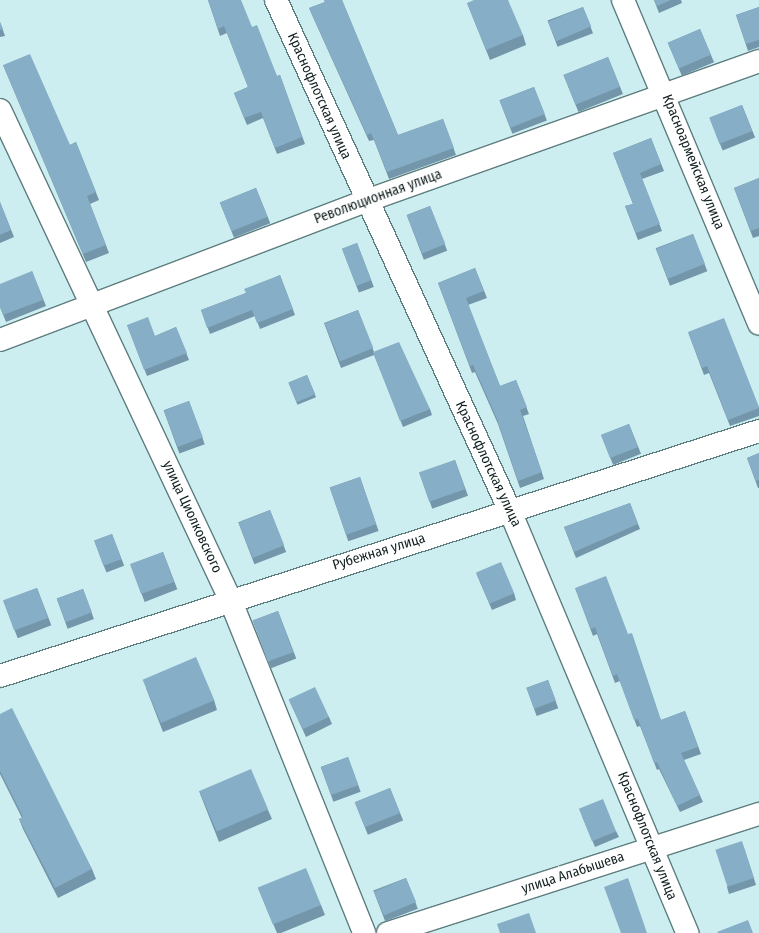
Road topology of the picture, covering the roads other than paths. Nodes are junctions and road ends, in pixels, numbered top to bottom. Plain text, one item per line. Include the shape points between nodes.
1 (276, 0) edge
2 (623, 0) edge
3 (759, 61) edge
4 (665, 94) junction
5 (0, 110) edge
6 (366, 201) junction
7 (93, 306) junction
8 (759, 324) edge
9 (0, 340) edge
10 (759, 431) edge
11 (510, 511) junction
12 (230, 599) junction
13 (0, 676) edge
14 (759, 814) edge
15 (653, 846) junction
16 (364, 933) edge
17 (388, 933) edge
18 (687, 933) edge

1 - 6 street, Краснофлотская улица
2 - 4 street, Красноармейская улица
3 - 4 street, Революционная улица
4 - 6 street, Революционная улица
4 - 8 street, Красноармейская улица
5 - 7 street, улица Циолковского
6 - 7 street, Революционная улица
6 - 11 street, Краснофлотская улица
7 - 9 street, Революционная улица
7 - 12 street, улица Циолковского
10 - 11 street, Рубежная улица
11 - 12 street, Рубежная улица
11 - 15 street, Краснофлотская улица
12 - 13 street, Рубежная улица
12 - 16 street, улица Циолковского
14 - 15 street, улица Алабышева
15 - 17 street, улица Алабышева
15 - 18 street, Краснофлотская улица

